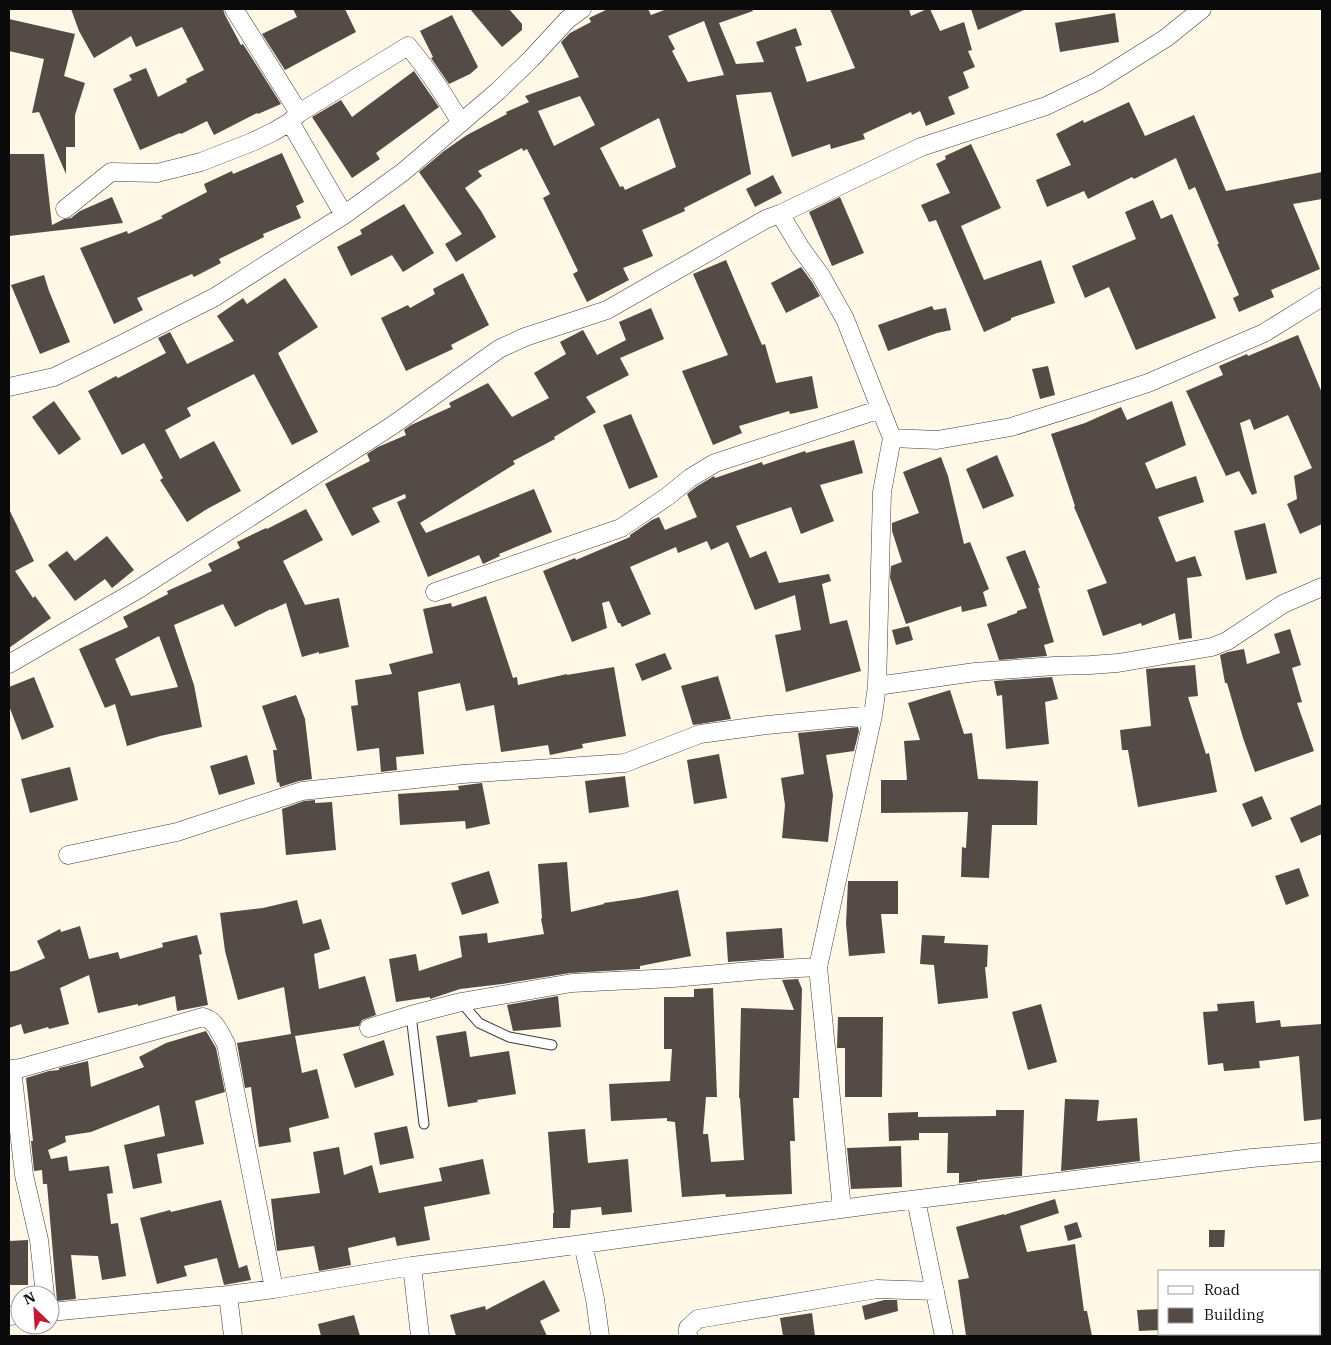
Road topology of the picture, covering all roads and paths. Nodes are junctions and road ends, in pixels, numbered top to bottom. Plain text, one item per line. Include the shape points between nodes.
1 (234, 9) edge
2 (582, 9) edge
3 (1202, 9) edge
4 (295, 118) junction
5 (461, 123) junction
6 (65, 209) dead end
7 (780, 214) junction
8 (344, 215) junction
9 (1322, 297) edge
10 (9, 387) edge
11 (881, 409) junction
12 (892, 438) junction
13 (1322, 587) edge
14 (436, 592) dead end
15 (9, 664) edge
16 (877, 686) junction
17 (873, 715) junction
18 (68, 855) dead end
19 (818, 967) junction
20 (461, 1002) junction
21 (411, 1014) junction
22 (369, 1028) dead end
23 (552, 1045) dead end
24 (10, 1069) edge
25 (424, 1124) dead end
26 (1322, 1152) edge
27 (916, 1200) junction
28 (842, 1209) junction
29 (583, 1244) junction
30 (412, 1266) junction
31 (44, 1285) edge
32 (274, 1289) junction
33 (935, 1291) junction
34 (228, 1295) junction
35 (60, 1311) edge
36 (233, 1336) edge
37 (420, 1336) edge
38 (600, 1336) edge
39 (688, 1336) edge
40 (944, 1336) edge

1 - 4 street
2 - 5 street
3 - 7 street via 1166,38 1096,82 1046,106 921,147
4 - 5 street via 408,46 426,67
4 - 6 street via 252,142 201,162 157,173 111,172
4 - 8 street
5 - 8 street via 403,172
7 - 11 street via 845,319
7 - 15 street via 607,310 499,349 393,424 137,590
8 - 10 street via 215,297 54,377
9 - 12 street via 1264,333 1148,382 1081,405 992,431 937,440
11 - 12 street
11 - 14 street via 715,463 621,528
12 - 16 street via 882,492
13 - 16 street via 1283,604 1227,641 1212,647 1118,663 975,672
16 - 17 street
17 - 18 street via 700,734 625,763 463,774 302,791 177,832
17 - 19 street
19 - 20 street via 572,983
19 - 28 street
20 - 21 street
20 - 23 lane via 479,1023 509,1036
21 - 22 street
21 - 25 lane
24 - 31 street
24 - 32 street via 193,1019 209,1018 226,1044
26 - 27 street
27 - 28 street
27 - 33 street
28 - 29 street
29 - 30 street
29 - 38 street
30 - 32 street
30 - 37 street
32 - 34 street
33 - 39 street via 877,1290 698,1319 688,1328
33 - 40 street
34 - 35 street
34 - 36 street

